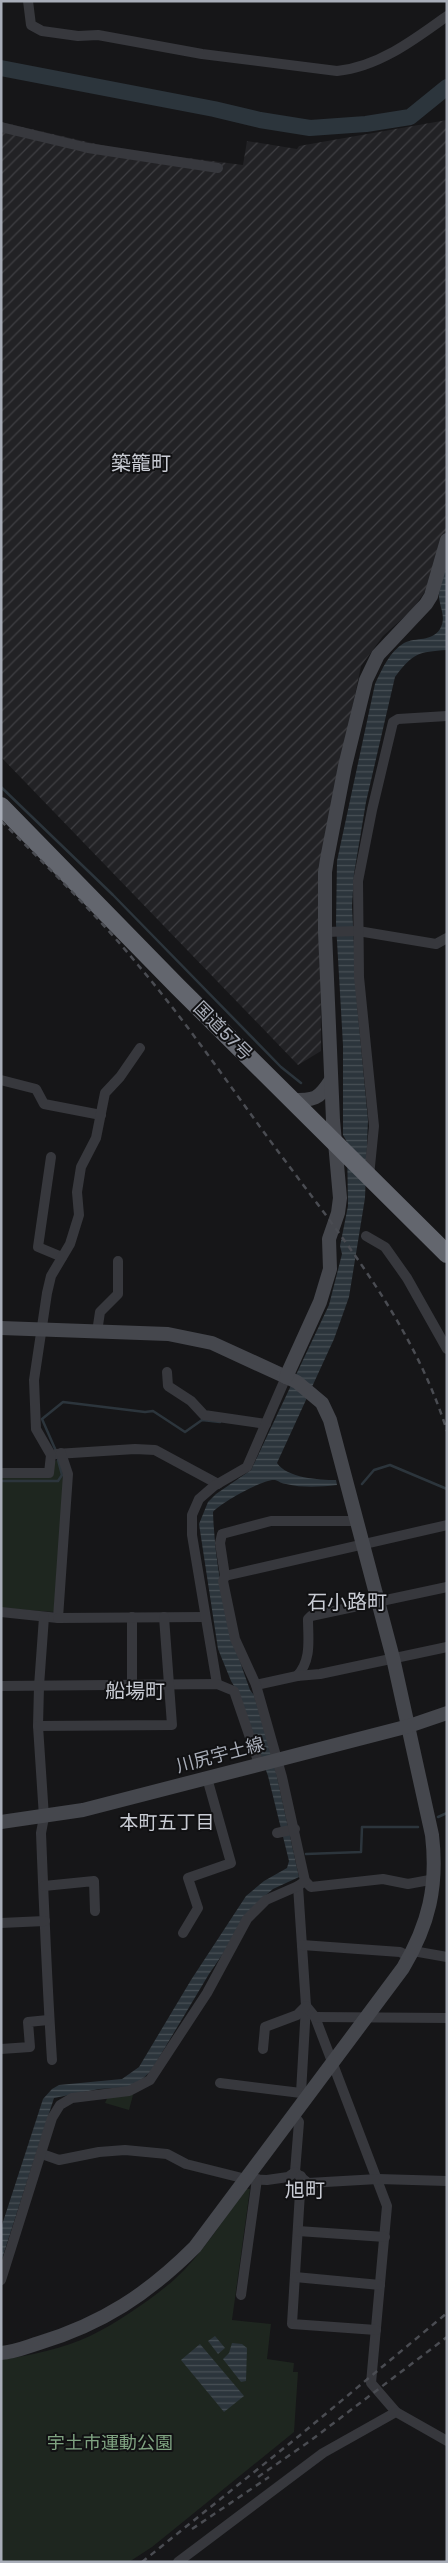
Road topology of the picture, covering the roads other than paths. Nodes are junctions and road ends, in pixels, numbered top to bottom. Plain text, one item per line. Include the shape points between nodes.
1 (28, 1) edge
2 (447, 16) edge
3 (1, 127) edge
4 (218, 168) dead end
5 (447, 540) edge
6 (447, 716) edge
7 (1, 806) edge
8 (357, 931) junction
9 (329, 932) junction
10 (447, 938) edge
11 (140, 1048) dead end
12 (1, 1080) edge
13 (331, 1080) junction
14 (291, 1100) junction
15 (101, 1114) junction
16 (339, 1148) junction
17 (51, 1157) dead end
18 (369, 1176) junction
19 (366, 1236) dead end
20 (447, 1254) edge
21 (62, 1257) junction
22 (118, 1261) dead end
23 (1, 1328) edge
24 (41, 1329) junction
25 (97, 1332) junction
26 (447, 1349) edge
27 (167, 1372) dead end
28 (292, 1379) junction
29 (266, 1424) junction
30 (56, 1454) junction
31 (1, 1473) edge
32 (218, 1484) junction
33 (356, 1521) junction
34 (447, 1525) edge
35 (363, 1545) junction
36 (225, 1576) junction
37 (447, 1587) edge
38 (378, 1603) junction
39 (1, 1612) edge
40 (44, 1617) junction
41 (132, 1617) junction
42 (164, 1617) junction
43 (204, 1617) junction
44 (58, 1618) junction
45 (447, 1647) edge
46 (393, 1658) junction
47 (298, 1676) junction
48 (217, 1684) junction
49 (169, 1685) junction
50 (256, 1685) junction
51 (1, 1686) edge
52 (39, 1686) junction
53 (132, 1686) junction
54 (447, 1713) edge
55 (38, 1726) junction
56 (409, 1726) junction
57 (268, 1762) junction
58 (207, 1778) junction
59 (44, 1818) junction
60 (1, 1822) edge
61 (295, 1829) junction
62 (278, 1833) dead end
63 (434, 1878) junction
64 (301, 1884) junction
65 (44, 1886) junction
66 (95, 1911) dead end
67 (45, 1921) junction
68 (1, 1923) edge
69 (183, 1933) dead end
70 (302, 1945) junction
71 (411, 1954) junction
72 (447, 1957) edge
73 (306, 2006) junction
74 (315, 2017) junction
75 (366, 2017) junction
76 (447, 2018) edge
77 (48, 2020) junction
78 (264, 2049) dead end
79 (1, 2050) edge
80 (52, 2060) dead end
81 (331, 2062) junction
82 (220, 2083) dead end
83 (303, 2095) junction
84 (293, 2114) junction
85 (42, 2154) junction
86 (298, 2174) junction
87 (252, 2179) junction
88 (378, 2180) junction
89 (447, 2181) edge
90 (298, 2231) junction
91 (385, 2237) junction
92 (295, 2277) junction
93 (1, 2280) edge
94 (380, 2285) junction
95 (241, 2295) dead end
96 (376, 2330) junction
97 (1, 2353) edge
98 (396, 2412) junction
99 (447, 2441) edge
100 (178, 2562) edge

1 - 2 street via 30,25 42,31 98,35 202,54 336,70 355,69 376,62
3 - 4 street via 88,148
5 - 9 street via 431,596 378,655 366,680 343,775 325,872
6 - 8 street via 393,722 358,881
7 - 14 highway, 国道57号
8 - 9 street
8 - 10 street via 436,944
8 - 18 street via 374,1126
9 - 13 street
11 - 15 street via 105,1093
12 - 15 street via 36,1088 44,1104
13 - 14 street via 322,1095 312,1100
13 - 16 street
14 - 16 highway, 国道57号
15 - 21 street via 96,1138 81,1167 77,1192 79,1215 70,1244
16 - 18 highway, 国道57号
16 - 28 street via 340,1198 329,1239 330,1269
17 - 21 street via 38,1247
18 - 20 highway, 国道57号
19 - 26 street via 384,1247 407,1278
21 - 24 street via 51,1276
22 - 25 street via 118,1294 100,1312
23 - 24 street
24 - 25 street
24 - 30 street via 34,1380 36,1429
25 - 28 street via 168,1334 190,1338 227,1349
27 - 29 street via 168,1386 192,1401 204,1415
28 - 29 street
28 - 33 street via 310,1391 330,1420
29 - 32 street via 247,1466
30 - 31 street via 49,1474
30 - 32 street via 155,1450
30 - 44 street via 68,1474
32 - 43 street via 200,1499 192,1515
33 - 35 street
33 - 36 street via 271,1521 222,1534 220,1543
34 - 35 street
35 - 36 street
35 - 38 street
36 - 50 street via 223,1581 235,1640
37 - 38 street
38 - 46 street
38 - 47 street via 308,1619 306,1667
39 - 40 street
40 - 44 street
40 - 52 street
41 - 42 street
41 - 44 street
41 - 53 street
42 - 43 street
42 - 49 street
43 - 48 street
45 - 46 street
46 - 47 street
46 - 56 street
47 - 50 street
48 - 49 street
48 - 57 street via 234,1691
49 - 53 street
49 - 55 street via 172,1725
50 - 57 street
51 - 52 street
52 - 53 street
52 - 55 street
54 - 56 street, 川尻宇土線
55 - 59 street
56 - 57 street, 川尻宇土線
56 - 63 street via 432,1835 436,1864
57 - 58 street, 川尻宇土線
57 - 61 street
58 - 59 street, 川尻宇土線
58 - 69 street via 231,1863 188,1878 198,1908
59 - 60 street, 川尻宇土線
59 - 65 street
61 - 62 street
61 - 64 street
63 - 64 street via 408,1884 383,1879 311,1887
63 - 71 street via 420,1940
64 - 70 street
64 - 85 street via 266,1900 247,1919 207,1993 150,2080 129,2091 72,2098 60,2105 52,2118
65 - 66 street via 94,1881
65 - 67 street
67 - 68 street
67 - 77 street
70 - 71 street
70 - 73 street
71 - 72 street
71 - 75 street
73 - 74 street
73 - 78 street via 297,2015 265,2027
73 - 83 street
74 - 75 street
74 - 81 street
75 - 76 street
75 - 81 street
77 - 79 street via 28,2022 30,2047
77 - 80 street
81 - 83 street
81 - 88 street
82 - 83 street
83 - 84 street
84 - 86 street via 299,2122
84 - 87 street
85 - 87 street via 60,2160 125,2150 167,2154 186,2164
85 - 93 street
86 - 87 street
86 - 88 street via 308,2183
86 - 90 street
87 - 95 street
87 - 97 street via 195,2247 165,2277 135,2299 80,2330 14,2352
88 - 89 street
88 - 91 street via 388,2206
90 - 91 street
90 - 92 street
91 - 94 street
92 - 94 street
92 - 96 street via 292,2324
94 - 96 street
96 - 98 street via 371,2383
98 - 99 street
98 - 100 street via 324,2452

